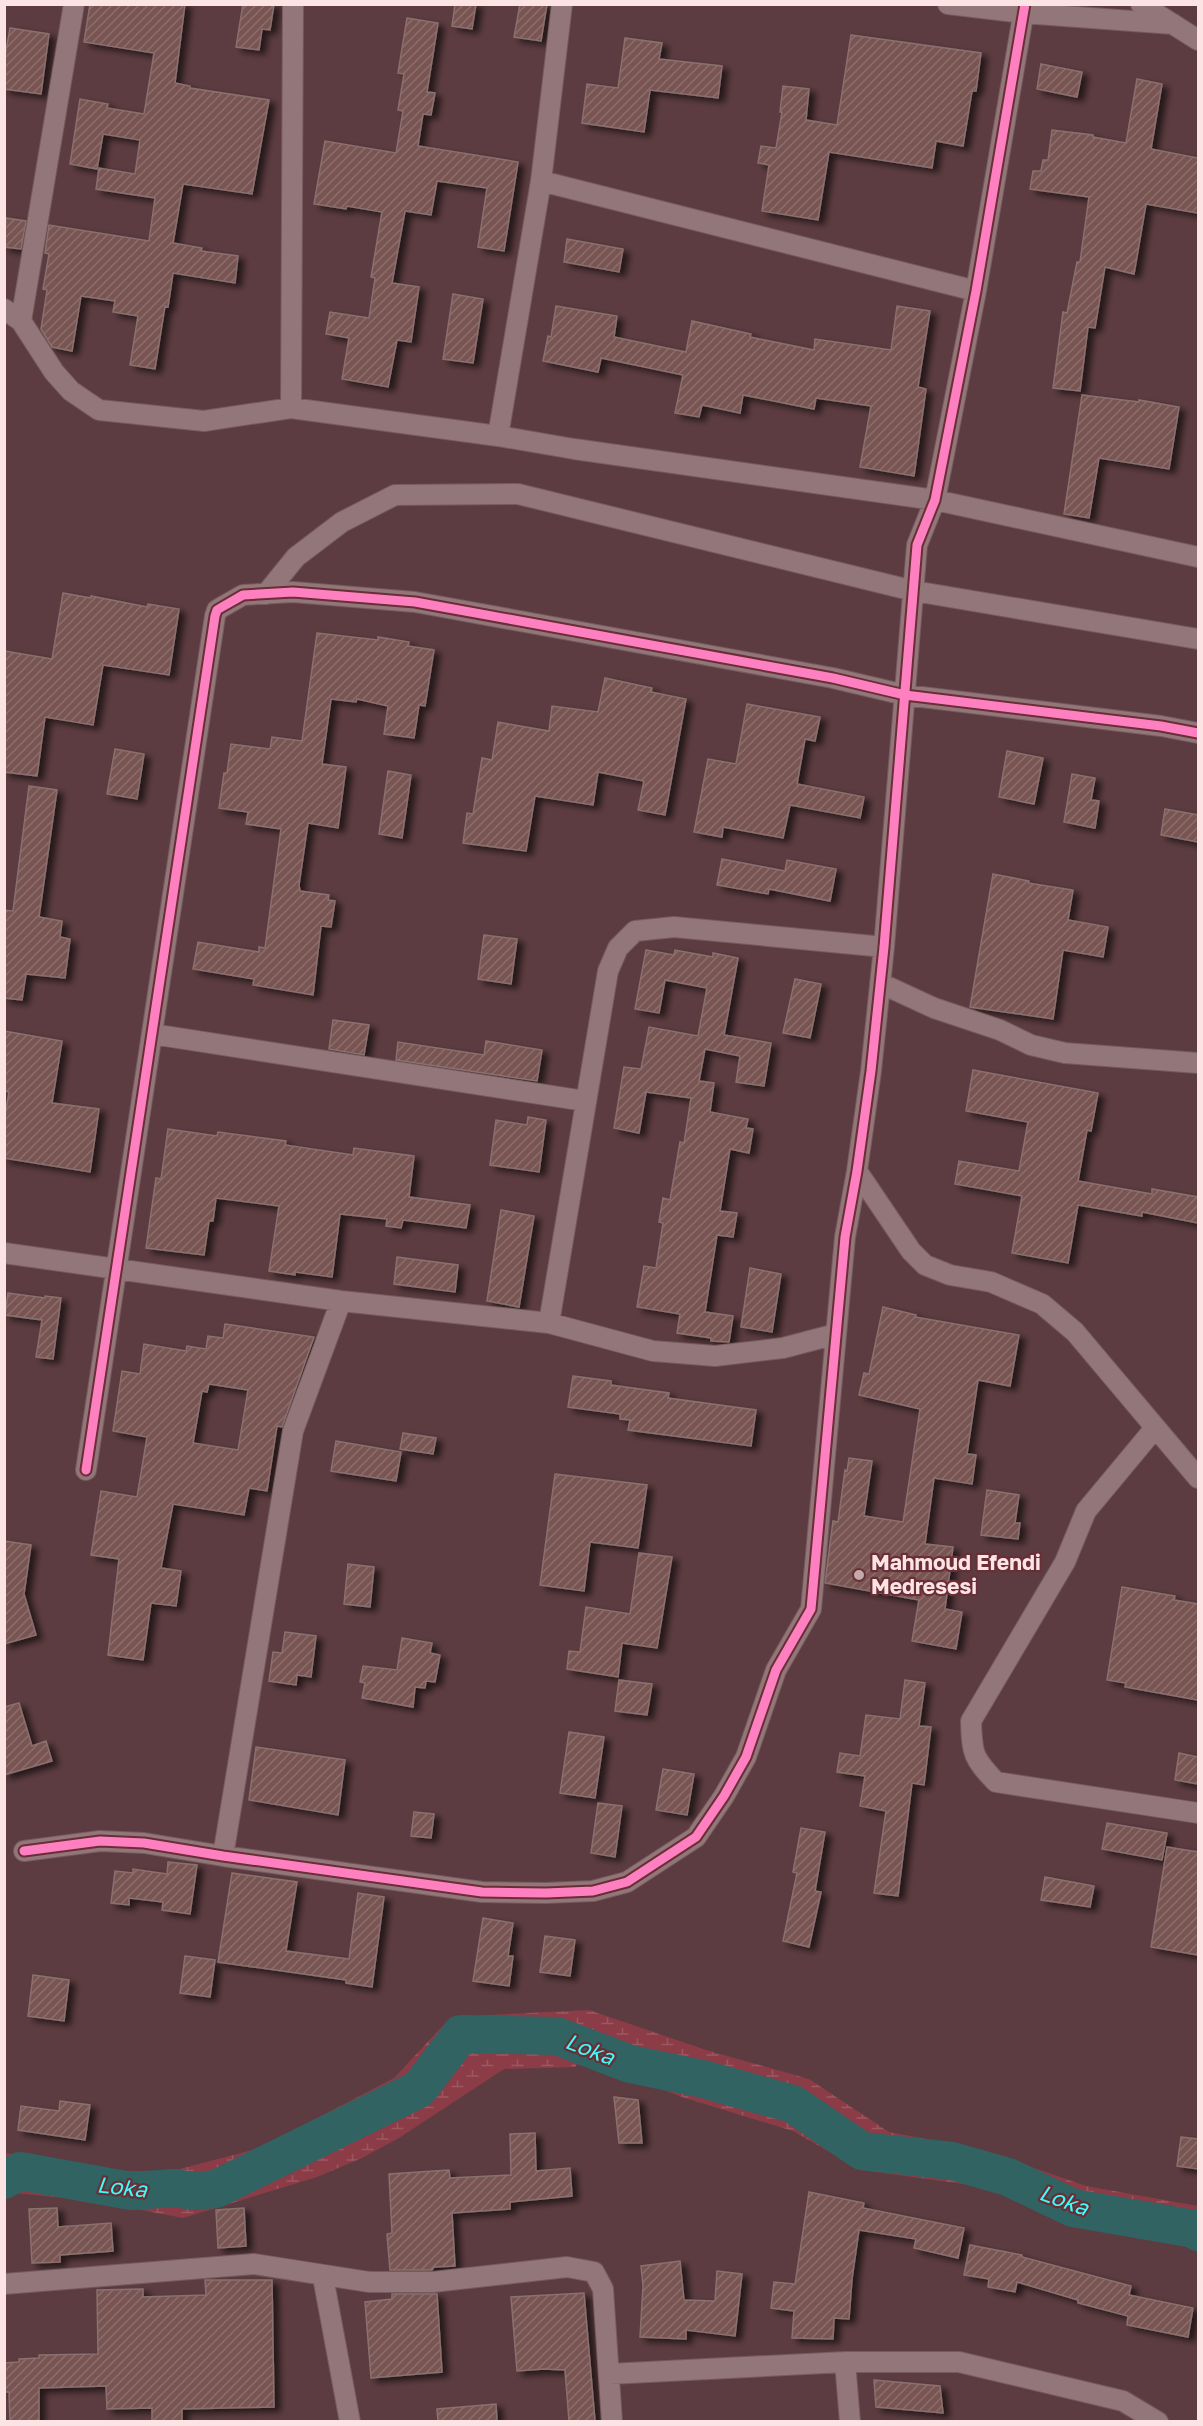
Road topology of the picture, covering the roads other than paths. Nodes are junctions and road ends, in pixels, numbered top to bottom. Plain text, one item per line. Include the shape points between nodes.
1 (74, 4) edge
2 (293, 4) edge
3 (562, 4) edge
4 (948, 4) edge
5 (1141, 4) edge
6 (1024, 9) edge
7 (1173, 24) junction
8 (1198, 40) edge
9 (541, 181) junction
10 (976, 291) junction
11 (4, 309) edge
12 (21, 321) junction
13 (291, 408) junction
14 (498, 435) junction
15 (935, 500) junction
16 (1198, 557) edge
17 (914, 591) junction
18 (266, 594) junction
19 (1198, 639) edge
20 (905, 695) junction
21 (1198, 732) edge
22 (884, 947) junction
23 (880, 983) junction
24 (152, 1034) junction
25 (1198, 1063) edge
26 (585, 1101) junction
27 (857, 1171) junction
28 (4, 1253) edge
29 (116, 1270) junction
30 (341, 1301) junction
31 (549, 1323) junction
32 (836, 1334) junction
33 (1155, 1428) junction
34 (86, 1470) dead end
35 (1198, 1478) edge
36 (1198, 1813) edge
37 (24, 1851) dead end
38 (223, 1856) junction
39 (323, 2277) junction
40 (4, 2284) edge
41 (845, 2362) junction
42 (609, 2374) junction
43 (350, 2421) edge
44 (612, 2421) edge
45 (849, 2421) edge
46 (1158, 2421) edge

1 - 12 street
2 - 13 street
3 - 9 street
4 - 6 street
5 - 7 street
6 - 7 street
6 - 10 street
7 - 8 street
9 - 10 street
9 - 14 street
10 - 15 street
11 - 12 street
12 - 13 street via 54,372 71,391 99,410 204,421
13 - 14 street
14 - 15 street
15 - 16 street
15 - 17 street via 917,545
17 - 18 street via 506,494 395,495 342,522 296,557
17 - 19 street
17 - 20 street
18 - 20 street via 293,592 415,602 833,678
18 - 24 street via 243,596 222,607 215,616
20 - 21 street
20 - 22 street
22 - 23 street
22 - 26 street via 674,927 635,931 618,948 608,971
23 - 25 street via 1031,1045 1065,1053
23 - 27 street
24 - 26 street
24 - 29 street
26 - 31 street
27 - 32 street via 845,1237
27 - 33 street via 911,1251 925,1265 950,1275 992,1282 1042,1304 1075,1332
28 - 29 street
29 - 30 street
29 - 34 street
30 - 31 street
30 - 38 street via 293,1431
31 - 32 street via 653,1352 715,1356 783,1348
32 - 38 street via 811,1609 776,1670 746,1757 696,1837 627,1882 593,1891 482,1892
33 - 35 street
33 - 36 street via 1086,1511 1065,1562 971,1721 972,1750 996,1782
37 - 38 street via 100,1841 144,1843
39 - 40 street via 254,2264
39 - 42 street via 433,2282 567,2267 594,2272 603,2289
39 - 43 street
41 - 42 street
41 - 45 street
41 - 46 street via 959,2362 1123,2401
42 - 44 street

